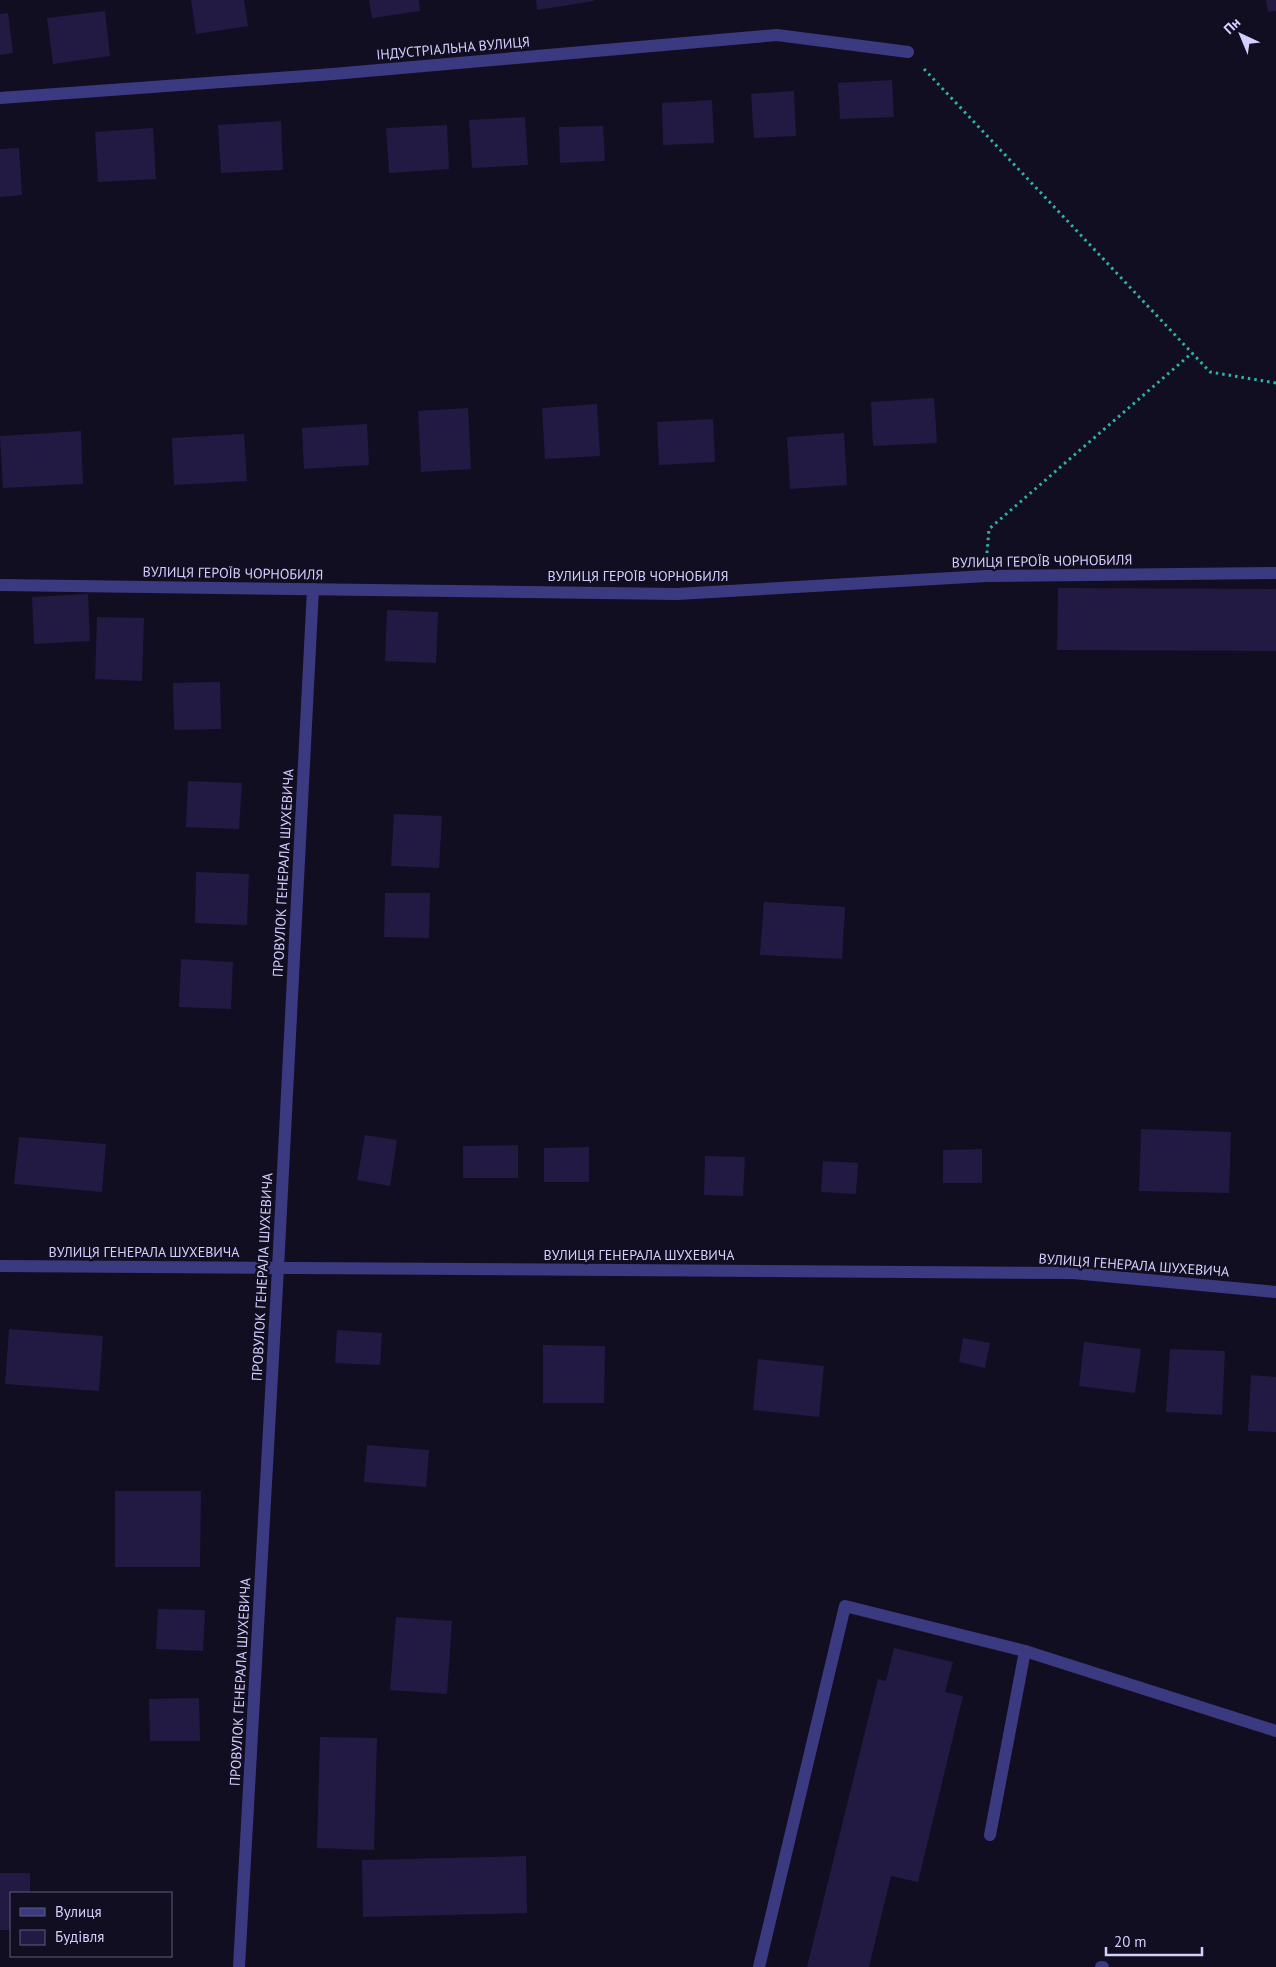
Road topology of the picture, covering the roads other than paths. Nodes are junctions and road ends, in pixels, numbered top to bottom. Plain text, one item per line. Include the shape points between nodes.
1 (908, 52) road end
2 (0, 98) edge
3 (1276, 573) edge
4 (0, 585) edge
5 (313, 589) junction
6 (0, 1266) edge
7 (278, 1268) junction
8 (1276, 1292) edge
9 (1025, 1651) junction
10 (1276, 1731) edge
11 (990, 1835) dead end
12 (239, 1967) edge
13 (759, 1967) edge

1 - 2 street, ІНДУСТРІАЛЬНА ВУЛИЦЯ via 777,35 333,74
3 - 5 street, ВУЛИЦЯ ГЕРОЇВ ЧОРНОБИЛЯ via 986,576 677,594
4 - 5 street, ВУЛИЦЯ ГЕРОЇВ ЧОРНОБИЛЯ
5 - 7 street, ПРОВУЛОК ГЕНЕРАЛА ШУХЕВИЧА
6 - 7 street, ВУЛИЦЯ ГЕНЕРАЛА ШУХЕВИЧА
7 - 8 street, ВУЛИЦЯ ГЕНЕРАЛА ШУХЕВИЧА via 1073,1273
7 - 12 street, ПРОВУЛОК ГЕНЕРАЛА ШУХЕВИЧА
9 - 10 street
9 - 11 street
9 - 13 street via 845,1606

